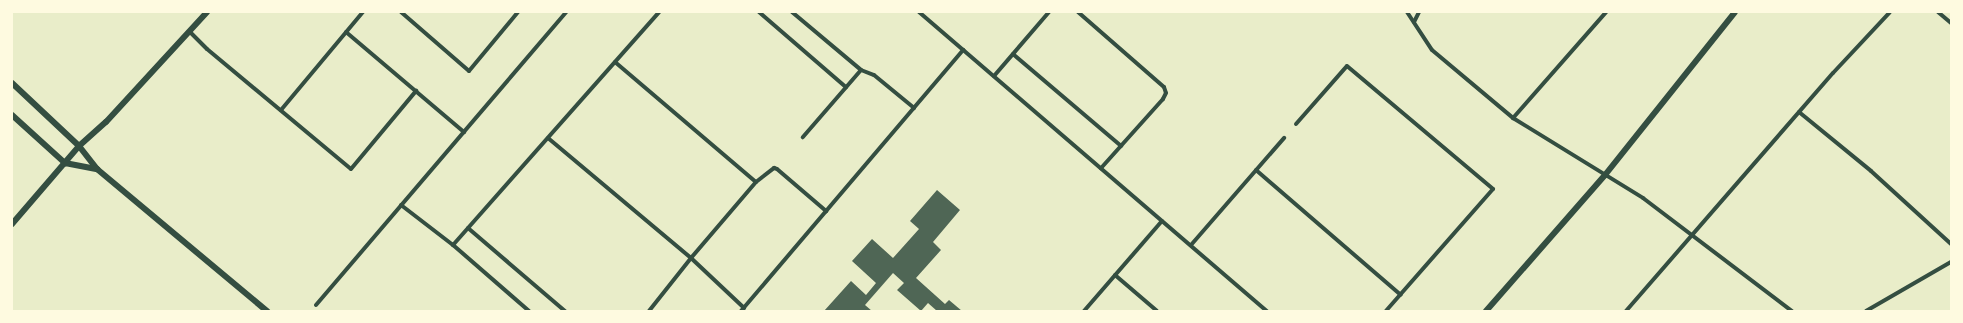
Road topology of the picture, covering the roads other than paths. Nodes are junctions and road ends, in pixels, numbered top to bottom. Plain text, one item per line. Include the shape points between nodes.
1 (207, 12) edge
2 (363, 12) edge
3 (401, 12) edge
4 (518, 12) edge
5 (566, 12) edge
6 (659, 12) edge
7 (759, 12) edge
8 (792, 12) edge
9 (919, 12) edge
10 (1049, 12) edge
11 (1078, 12) edge
12 (1407, 12) edge
13 (1419, 12) edge
14 (1606, 12) edge
15 (1735, 12) edge
16 (1890, 12) edge
17 (1938, 12) edge
18 (1414, 22) junction
19 (1951, 23) edge
20 (190, 32) junction
21 (346, 32) junction
22 (964, 50) junction
23 (1013, 54) junction
24 (615, 62) junction
25 (861, 70) junction
26 (994, 76) junction
27 (12, 83) edge
28 (846, 87) junction
29 (416, 91) junction
30 (914, 108) junction
31 (281, 110) junction
32 (1800, 112) junction
33 (12, 115) edge
34 (1513, 118) junction
35 (1296, 124) dead end
36 (464, 132) junction
37 (803, 137) dead end
38 (548, 138) junction
39 (1284, 138) dead end
40 (79, 146) junction
41 (1121, 146) junction
42 (65, 163) junction
43 (1101, 168) junction
44 (97, 169) junction
45 (1256, 170) junction
46 (1605, 175) junction
47 (756, 182) junction
48 (401, 205) junction
49 (826, 211) junction
50 (1162, 221) junction
51 (12, 224) edge
52 (468, 228) junction
53 (1691, 234) junction
54 (1951, 244) edge
55 (453, 245) junction
56 (1191, 245) junction
57 (691, 258) junction
58 (1951, 262) edge
59 (1115, 275) junction
60 (1401, 295) junction
61 (316, 305) dead end
62 (742, 309) edge
63 (267, 311) edge
64 (529, 311) edge
65 (565, 311) edge
66 (649, 311) edge
67 (1084, 311) edge
68 (1157, 311) edge
69 (1267, 311) edge
70 (1386, 311) edge
71 (1486, 311) edge
72 (1626, 311) edge
73 (1792, 311) edge
74 (1866, 311) edge

1 - 20 street
2 - 21 street
3 - 4 street via 469,71
5 - 36 street
6 - 24 street
7 - 28 street
8 - 25 street
9 - 22 street
10 - 23 street
11 - 41 street via 1164,88 1166,93
12 - 18 street
13 - 18 street
14 - 34 street
15 - 46 street
16 - 32 street
17 - 19 street
18 - 34 street via 1432,50
20 - 31 street
20 - 40 street via 106,122
21 - 29 street
21 - 31 street
22 - 26 street
22 - 30 street
23 - 26 street
23 - 41 street
24 - 38 street
24 - 47 street
25 - 28 street
25 - 30 street via 874,75
26 - 43 street
27 - 40 street
28 - 37 street
29 - 31 street via 351,169
29 - 36 street
30 - 49 street
32 - 53 street
32 - 54 street via 1871,171
33 - 42 street
34 - 46 street
35 - 60 street via 1347,66 1493,189
36 - 48 street
38 - 52 street
38 - 57 street
39 - 45 street
40 - 42 street
40 - 44 street
41 - 43 street
42 - 44 street
42 - 51 street
43 - 50 street
44 - 63 street
45 - 56 street
45 - 60 street
46 - 53 street via 1643,198
46 - 71 street
47 - 49 street via 774,168 777,169
47 - 57 street
48 - 55 street
48 - 61 street
49 - 62 street
50 - 56 street
50 - 59 street
52 - 55 street
52 - 65 street
53 - 72 street
53 - 73 street
55 - 64 street
56 - 69 street
57 - 62 street
57 - 66 street
58 - 74 street
59 - 67 street
59 - 68 street
60 - 70 street

